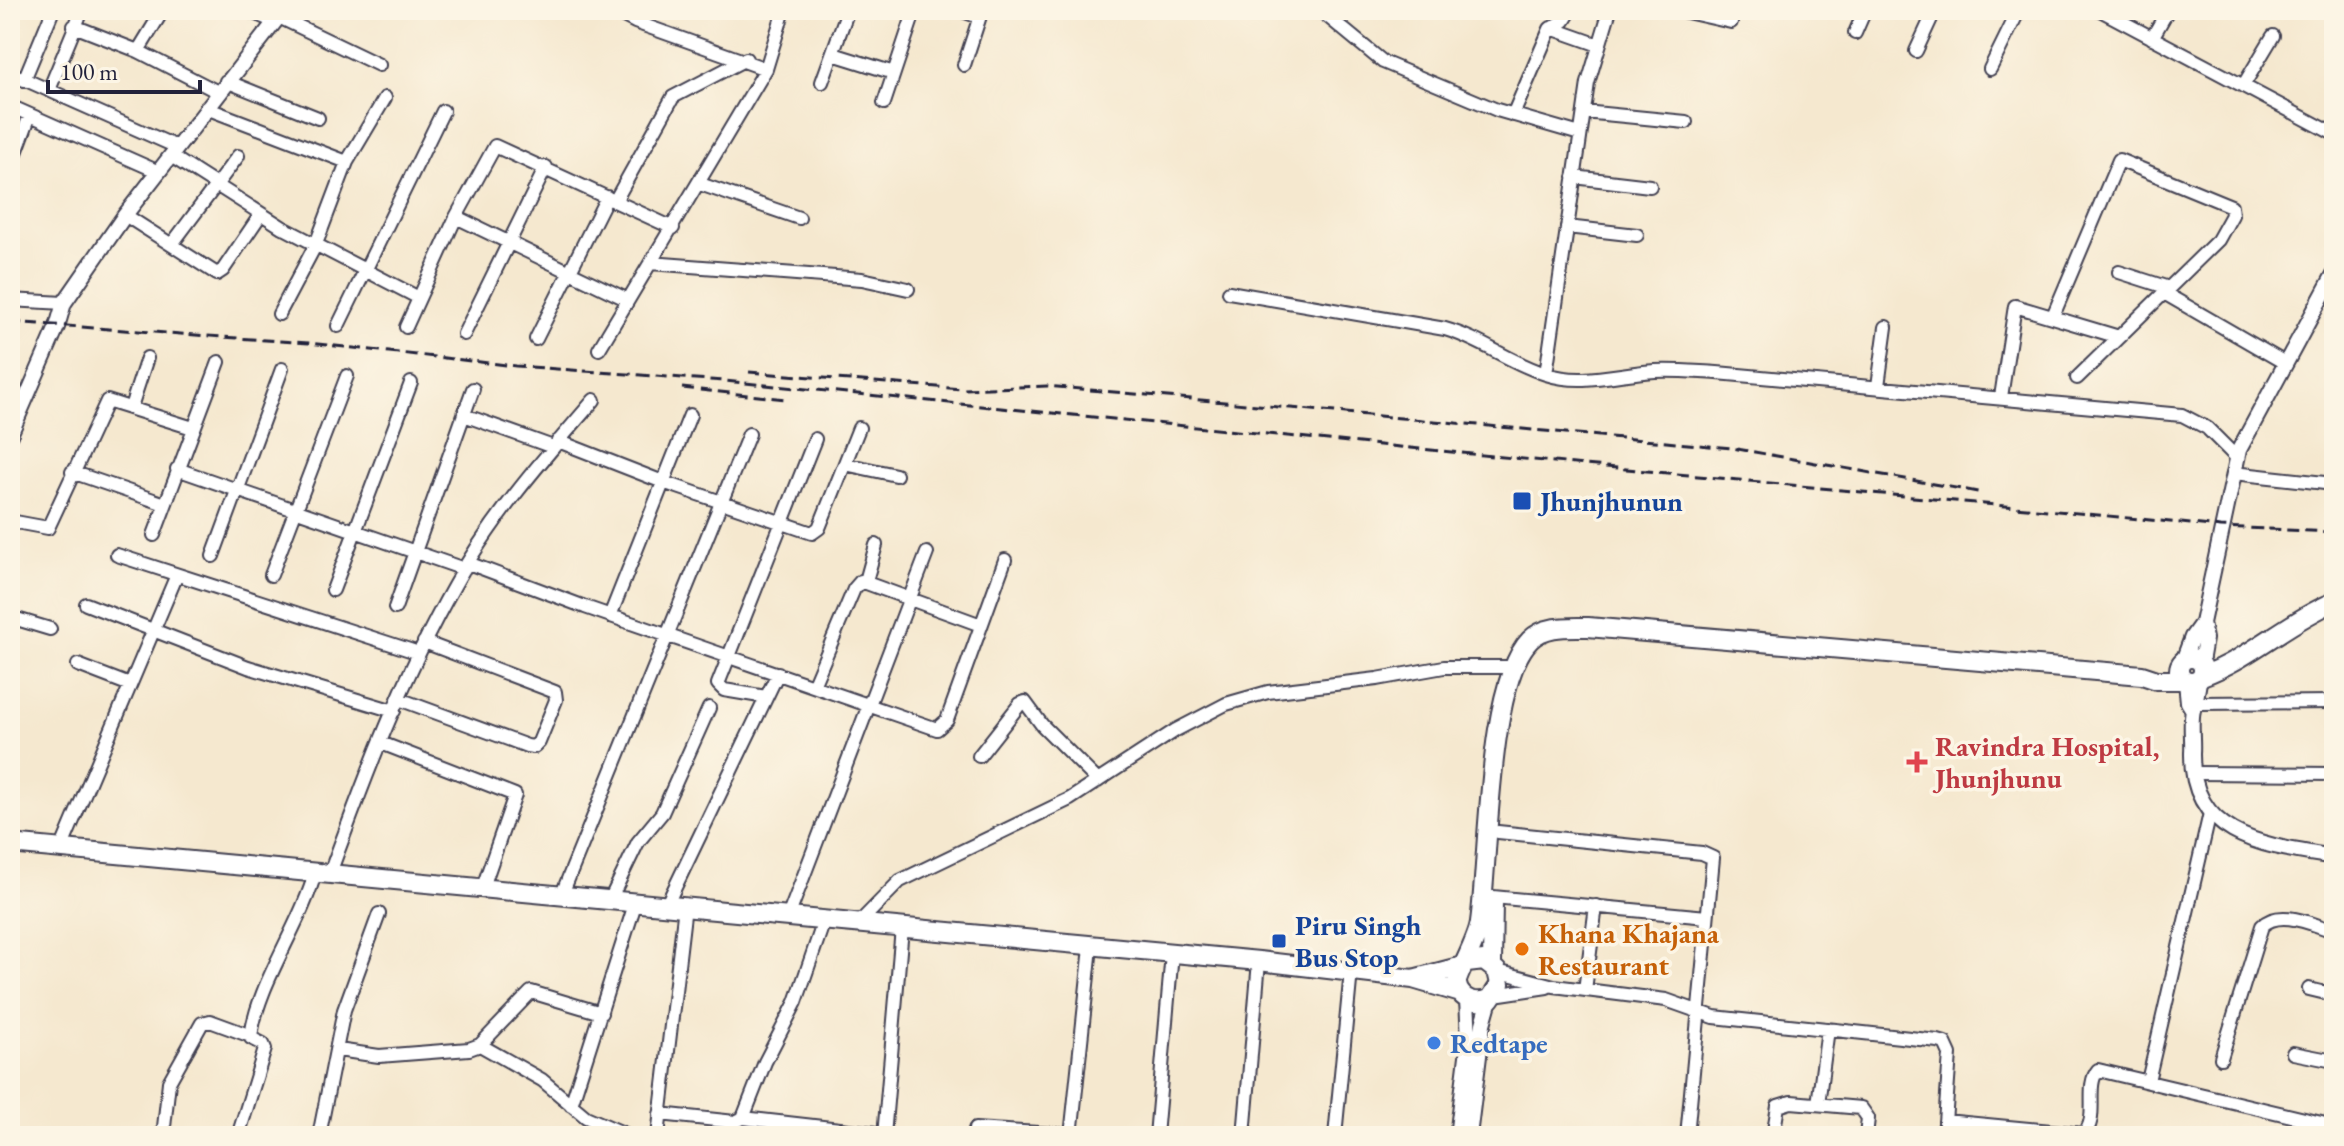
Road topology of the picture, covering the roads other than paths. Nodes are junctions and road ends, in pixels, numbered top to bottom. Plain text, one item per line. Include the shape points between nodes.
1 (53, 10) edge
2 (82, 10) edge
3 (163, 10) edge
4 (247, 10) edge
5 (612, 10) edge
6 (784, 10) edge
7 (848, 10) edge
8 (915, 10) edge
9 (960, 10) edge
10 (1320, 10) edge
11 (1571, 10) edge
12 (1610, 10) edge
13 (1678, 10) edge
14 (1865, 10) edge
15 (1935, 10) edge
16 (2019, 10) edge
17 (2100, 10) edge
18 (2168, 10) edge
19 (980, 13) edge
20 (279, 16) edge
21 (1731, 22) dead end
22 (74, 26) junction
23 (1551, 28) junction
24 (1855, 33) dead end
25 (2273, 36) dead end
26 (2152, 38) junction
27 (1599, 45) junction
28 (138, 51) junction
29 (1916, 51) dead end
30 (833, 54) junction
31 (746, 59) junction
32 (379, 65) dead end
33 (964, 65) dead end
34 (766, 69) junction
35 (1990, 69) dead end
36 (10, 73) edge
37 (894, 73) junction
38 (24, 80) junction
39 (822, 82) dead end
40 (222, 86) junction
41 (2243, 86) junction
42 (49, 90) junction
43 (385, 98) dead end
44 (884, 103) dead end
45 (10, 106) edge
46 (206, 108) junction
47 (443, 111) dead end
48 (1584, 112) junction
49 (30, 115) junction
50 (1513, 115) junction
51 (318, 118) dead end
52 (1686, 122) dead end
53 (1580, 134) junction
54 (2334, 134) edge
55 (174, 152) junction
56 (238, 156) dead end
57 (347, 162) junction
58 (546, 167) junction
59 (10, 169) edge
60 (159, 172) junction
61 (1574, 177) junction
62 (219, 184) junction
63 (700, 184) junction
64 (1650, 186) dead end
65 (611, 199) junction
66 (261, 214) junction
67 (125, 215) junction
68 (456, 217) junction
69 (799, 218) dead end
70 (1567, 227) junction
71 (673, 228) junction
72 (1637, 235) dead end
73 (510, 243) junction
74 (172, 244) junction
75 (316, 244) junction
76 (650, 263) junction
77 (365, 270) junction
78 (570, 272) junction
79 (2119, 272) dead end
80 (2334, 274) edge
81 (908, 289) dead end
82 (2167, 291) junction
83 (1229, 292) dead end
84 (419, 298) junction
85 (626, 299) junction
86 (10, 300) edge
87 (64, 303) junction
88 (279, 314) dead end
89 (2053, 316) junction
90 (338, 326) dead end
91 (406, 327) dead end
92 (1886, 327) dead end
93 (464, 334) dead end
94 (2119, 337) junction
95 (536, 339) dead end
96 (599, 349) dead end
97 (147, 358) dead end
98 (219, 362) dead end
99 (2285, 363) junction
100 (282, 369) dead end
101 (1546, 374) junction
102 (347, 376) dead end
103 (2077, 378) dead end
104 (411, 383) dead end
105 (1878, 386) junction
106 (473, 389) dead end
107 (2001, 397) junction
108 (594, 400) dead end
109 (131, 407) junction
110 (464, 415) junction
111 (690, 415) dead end
112 (193, 428) junction
113 (859, 428) dead end
114 (749, 434) dead end
115 (10, 435) edge
116 (815, 439) dead end
117 (556, 444) junction
118 (845, 464) junction
119 (2235, 466) junction
120 (177, 469) junction
121 (72, 472) junction
122 (896, 475) dead end
123 (663, 482) junction
124 (2334, 484) edge
125 (236, 490) junction
126 (723, 500) junction
127 (165, 504) junction
128 (295, 511) junction
129 (10, 521) edge
130 (784, 521) junction
131 (355, 533) junction
132 (154, 535) dead end
133 (876, 545) dead end
134 (414, 552) junction
135 (927, 553) dead end
136 (117, 555) dead end
137 (213, 556) dead end
138 (1005, 560) dead end
139 (466, 566) junction
140 (271, 575) dead end
141 (176, 577) junction
142 (866, 581) junction
143 (333, 590) dead end
144 (910, 598) junction
145 (2334, 602) edge
146 (86, 604) dead end
147 (395, 608) dead end
148 (610, 616) junction
149 (10, 617) edge
150 (981, 625) junction
151 (50, 629) dead end
152 (152, 632) junction
153 (669, 636) junction
154 (422, 648) junction
155 (729, 657) junction
156 (78, 665) dead end
157 (1514, 667) junction
158 (2192, 671) junction
159 (778, 673) junction
160 (130, 685) junction
161 (813, 686) junction
162 (766, 697) junction
163 (1505, 697) junction
164 (2334, 702) edge
165 (396, 705) junction
166 (2195, 706) junction
167 (870, 707) junction
168 (709, 708) dead end
169 (381, 743) junction
170 (979, 756) dead end
171 (2194, 773) junction
172 (2334, 774) edge
173 (1098, 781) junction
174 (2210, 813) junction
175 (1498, 832) junction
176 (10, 844) edge
177 (61, 849) junction
178 (2334, 857) edge
179 (323, 871) junction
180 (483, 887) junction
181 (562, 894) junction
182 (1493, 897) junction
183 (611, 898) junction
184 (636, 901) junction
185 (676, 905) junction
186 (1596, 906) junction
187 (379, 914) dead end
188 (788, 917) junction
189 (1707, 917) junction
190 (824, 921) junction
191 (857, 925) junction
192 (902, 928) junction
193 (2334, 931) edge
194 (1091, 947) junction
195 (1172, 953) junction
196 (1259, 961) junction
197 (1465, 965) junction
198 (1494, 968) junction
199 (1351, 971) junction
200 (1413, 979) junction
201 (1554, 986) junction
202 (2309, 989) dead end
203 (1585, 990) junction
204 (2334, 995) edge
205 (1464, 996) junction
206 (1492, 997) junction
207 (1698, 1012) junction
208 (601, 1013) junction
209 (1828, 1029) junction
210 (251, 1036) junction
211 (480, 1045) junction
212 (338, 1050) junction
213 (2293, 1053) dead end
214 (2221, 1058) dead end
215 (2334, 1061) edge
216 (2148, 1081) junction
217 (1818, 1104) junction
218 (571, 1105) junction
219 (660, 1114) junction
220 (743, 1118) junction
221 (1945, 1121) junction
222 (2334, 1126) edge
223 (975, 1129) dead end
224 (2003, 1131) edge
225 (884, 1135) edge
226 (1071, 1135) edge
227 (163, 1136) edge
228 (238, 1136) edge
229 (319, 1136) edge
230 (630, 1136) edge
231 (658, 1136) edge
232 (1156, 1136) edge
233 (1244, 1136) edge
234 (1335, 1136) edge
235 (1457, 1136) edge
236 (1469, 1136) edge
237 (1687, 1136) edge
238 (1773, 1136) edge
239 (1866, 1136) edge
240 (1944, 1136) edge

1 - 38 street
2 - 22 street
3 - 28 street
4 - 20 street
5 - 31 street
6 - 34 street
7 - 30 street
8 - 37 street
9 - 19 street
10 - 50 street via 1373,56
11 - 23 street
12 - 27 street
13 - 21 street
14 - 24 street
15 - 29 street
16 - 35 street
17 - 26 street
18 - 26 street
19 - 33 street
20 - 32 street
20 - 40 street
22 - 28 street
22 - 42 street
23 - 27 street
23 - 50 street
25 - 41 street
26 - 41 street
27 - 48 street
28 - 40 street
30 - 37 street
30 - 39 street
31 - 34 street
31 - 65 street via 673,97
34 - 63 street
36 - 38 street
37 - 44 street
38 - 42 street
40 - 46 street
40 - 51 street
41 - 54 street
42 - 55 street
43 - 57 street
45 - 49 street
46 - 55 street
46 - 57 street
47 - 77 street
48 - 52 street
48 - 53 street
49 - 59 street
49 - 60 street
50 - 53 street
53 - 61 street
55 - 60 street
55 - 62 street
56 - 62 street
57 - 75 street
58 - 65 street
58 - 68 street via 495,146
58 - 73 street
60 - 67 street
61 - 64 street
61 - 70 street
62 - 66 street
62 - 74 street
63 - 69 street
63 - 71 street
65 - 71 street
65 - 78 street
66 - 74 street via 220,273 207,271
66 - 75 street
67 - 74 street
67 - 87 street
68 - 73 street
68 - 84 street
70 - 72 street
70 - 101 street
71 - 76 street
73 - 78 street
73 - 93 street
75 - 77 street
75 - 88 street
76 - 81 street via 862,279
76 - 85 street
77 - 84 street
77 - 90 street
78 - 85 street
78 - 95 street
79 - 82 street
80 - 99 street
82 - 89 street via 2223,235 2231,206 2119,160
82 - 94 street
82 - 99 street
83 - 101 street via 1445,329
84 - 91 street
85 - 96 street
86 - 87 street
87 - 115 street
89 - 94 street
89 - 107 street via 2013,307
92 - 105 street
94 - 103 street
97 - 109 street
98 - 112 street
99 - 119 street
100 - 125 street
101 - 105 street via 1590,379 1672,371
102 - 128 street
104 - 131 street
105 - 107 street
106 - 110 street
107 - 119 street via 2182,415 2207,428
108 - 117 street
109 - 112 street
109 - 121 street via 105,403
110 - 117 street
110 - 134 street
111 - 123 street
112 - 120 street
113 - 118 street
114 - 126 street
116 - 130 street
117 - 123 street
117 - 139 street
118 - 122 street
118 - 130 street via 817,531
119 - 124 street
119 - 158 street via 2202,623 2192,637
120 - 125 street
120 - 127 street
121 - 127 street
121 - 129 street via 48,528
123 - 126 street
123 - 148 street
125 - 128 street
125 - 137 street
126 - 130 street
126 - 153 street
127 - 132 street
128 - 131 street
128 - 140 street
130 - 155 street
131 - 134 street
131 - 143 street
133 - 142 street
134 - 139 street
134 - 147 street
135 - 144 street
136 - 141 street
138 - 150 street
139 - 148 street
139 - 154 street
141 - 152 street
141 - 154 street
142 - 144 street
142 - 161 street via 854,589
144 - 150 street
144 - 167 street
145 - 158 main road via 2224,668
146 - 152 street
148 - 153 street
149 - 151 street
150 - 167 street via 942,728
152 - 160 street
152 - 165 street via 248,667
153 - 155 street
153 - 181 street
154 - 165 street
154 - 165 street via 555,692 539,742 527,746
155 - 159 street
155 - 162 street via 719,688
156 - 160 street
157 - 158 main road via 1531,639 1562,627 2142,675
157 - 163 main road
157 - 173 street via 1444,667 1243,697 1176,730
158 - 166 street
159 - 161 street
159 - 162 street
160 - 177 street
161 - 167 street
162 - 185 street
163 - 175 main road via 1510,714
163 - 197 main road via 1480,927
164 - 166 street
165 - 169 street
166 - 171 street
167 - 188 street
168 - 183 street via 662,813 638,842
169 - 179 street
169 - 180 street via 515,795
170 - 173 street via 1025,702
171 - 172 street
171 - 174 street
173 - 191 street via 900,881
174 - 178 street via 2241,836
174 - 216 street
175 - 182 main road
175 - 189 street via 1708,854 1713,862
176 - 177 main road
177 - 179 main road
179 - 180 main road
179 - 210 street via 255,1015
180 - 181 main road
181 - 183 main road
182 - 186 street
182 - 198 main road
183 - 184 main road
184 - 185 main road
184 - 208 street
185 - 188 main road
185 - 219 street
186 - 189 street
186 - 203 street
187 - 212 street via 344,1010
188 - 190 main road
189 - 207 street
190 - 191 main road
190 - 220 street via 796,1002
191 - 192 main road
192 - 194 main road
192 - 225 street
193 - 214 street via 2275,917 2262,926
194 - 195 main road
194 - 226 street
195 - 196 main road
195 - 232 street
196 - 199 main road
196 - 233 street
197 - 198 main road via 1476,960
197 - 200 main road
197 - 205 main road via 1457,977
198 - 201 street
198 - 206 main road via 1500,984
199 - 200 main road
199 - 234 street
200 - 205 main road
201 - 203 street
201 - 206 street
202 - 204 street
203 - 207 street via 1666,1000
205 - 206 main road via 1474,1002
205 - 235 street via 1469,1040
206 - 236 street via 1481,1035
207 - 209 street
207 - 237 street
208 - 211 street via 531,992
208 - 218 street
209 - 217 street
209 - 221 street via 1945,1043 1950,1054
210 - 227 street via 202,1023 169,1082
210 - 228 street via 265,1049
211 - 212 street via 402,1055
211 - 218 street via 542,1080
212 - 229 street
213 - 215 street
216 - 222 street
216 - 224 street via 2096,1071 2088,1130 2083,1134
217 - 238 street via 1779,1104
217 - 239 street via 1864,1110
218 - 230 street
219 - 220 street via 735,1122
219 - 231 street
220 - 225 street
221 - 224 street
221 - 240 street
223 - 226 street

